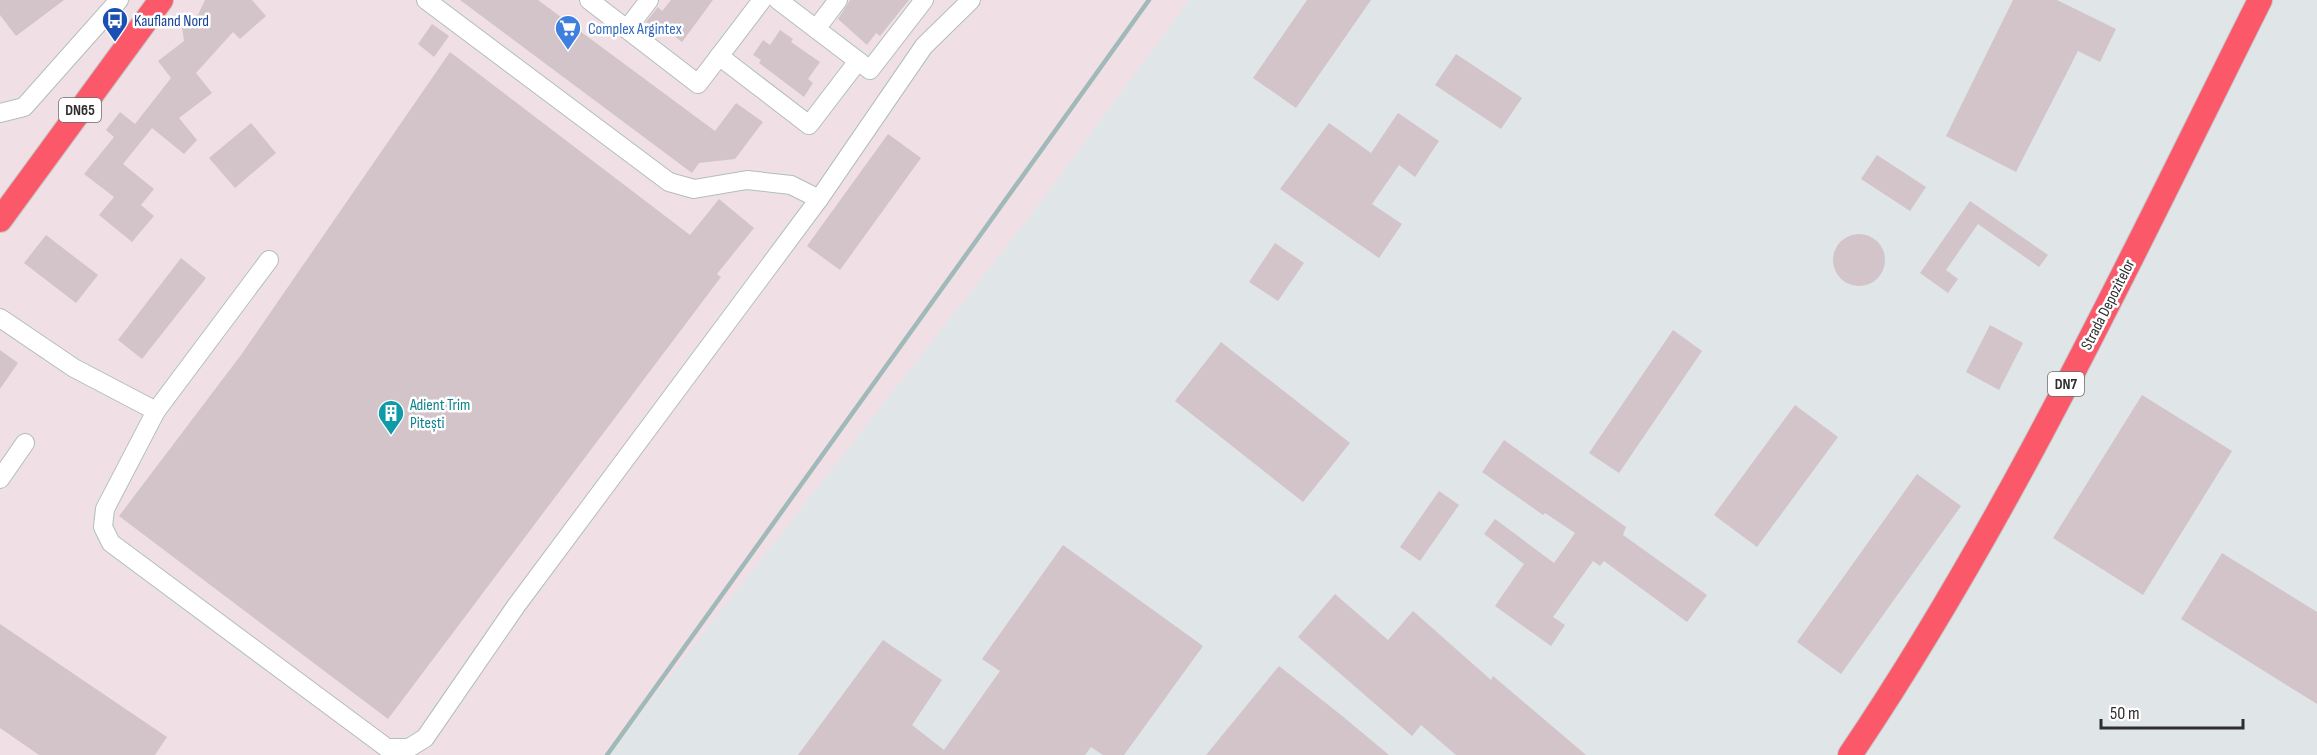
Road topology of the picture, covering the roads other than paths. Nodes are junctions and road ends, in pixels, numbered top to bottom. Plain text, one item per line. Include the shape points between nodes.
1 (119, 0) edge
2 (160, 0) edge
3 (426, 0) edge
4 (589, 0) edge
5 (649, 0) edge
6 (762, 0) edge
7 (778, 0) edge
8 (838, 0) edge
9 (924, 0) edge
10 (971, 0) edge
11 (2260, 0) edge
12 (627, 29) junction
13 (816, 29) junction
14 (719, 56) junction
15 (858, 61) junction
16 (0, 113) edge
17 (819, 199) junction
18 (0, 220) edge
19 (269, 260) dead end
20 (0, 318) edge
21 (156, 411) junction
22 (25, 443) dead end
23 (0, 479) edge
24 (1850, 755) edge

1 - 16 street via 24,107
2 - 18 main road, DN65
3 - 17 street via 669,182 694,189 747,180 791,185
4 - 12 street
5 - 12 street
6 - 14 street
7 - 13 street
8 - 13 street
9 - 15 street via 870,70
10 - 17 street via 924,46
11 - 24 main road, Strada Depozitelor / DN7 via 2078,363 1929,630
12 - 14 street via 698,84
13 - 15 street
14 - 15 street via 809,125
17 - 21 street via 516,606 425,738 410,748 387,748 111,543 103,527 105,509
19 - 21 street
20 - 21 street via 74,368
22 - 23 street

